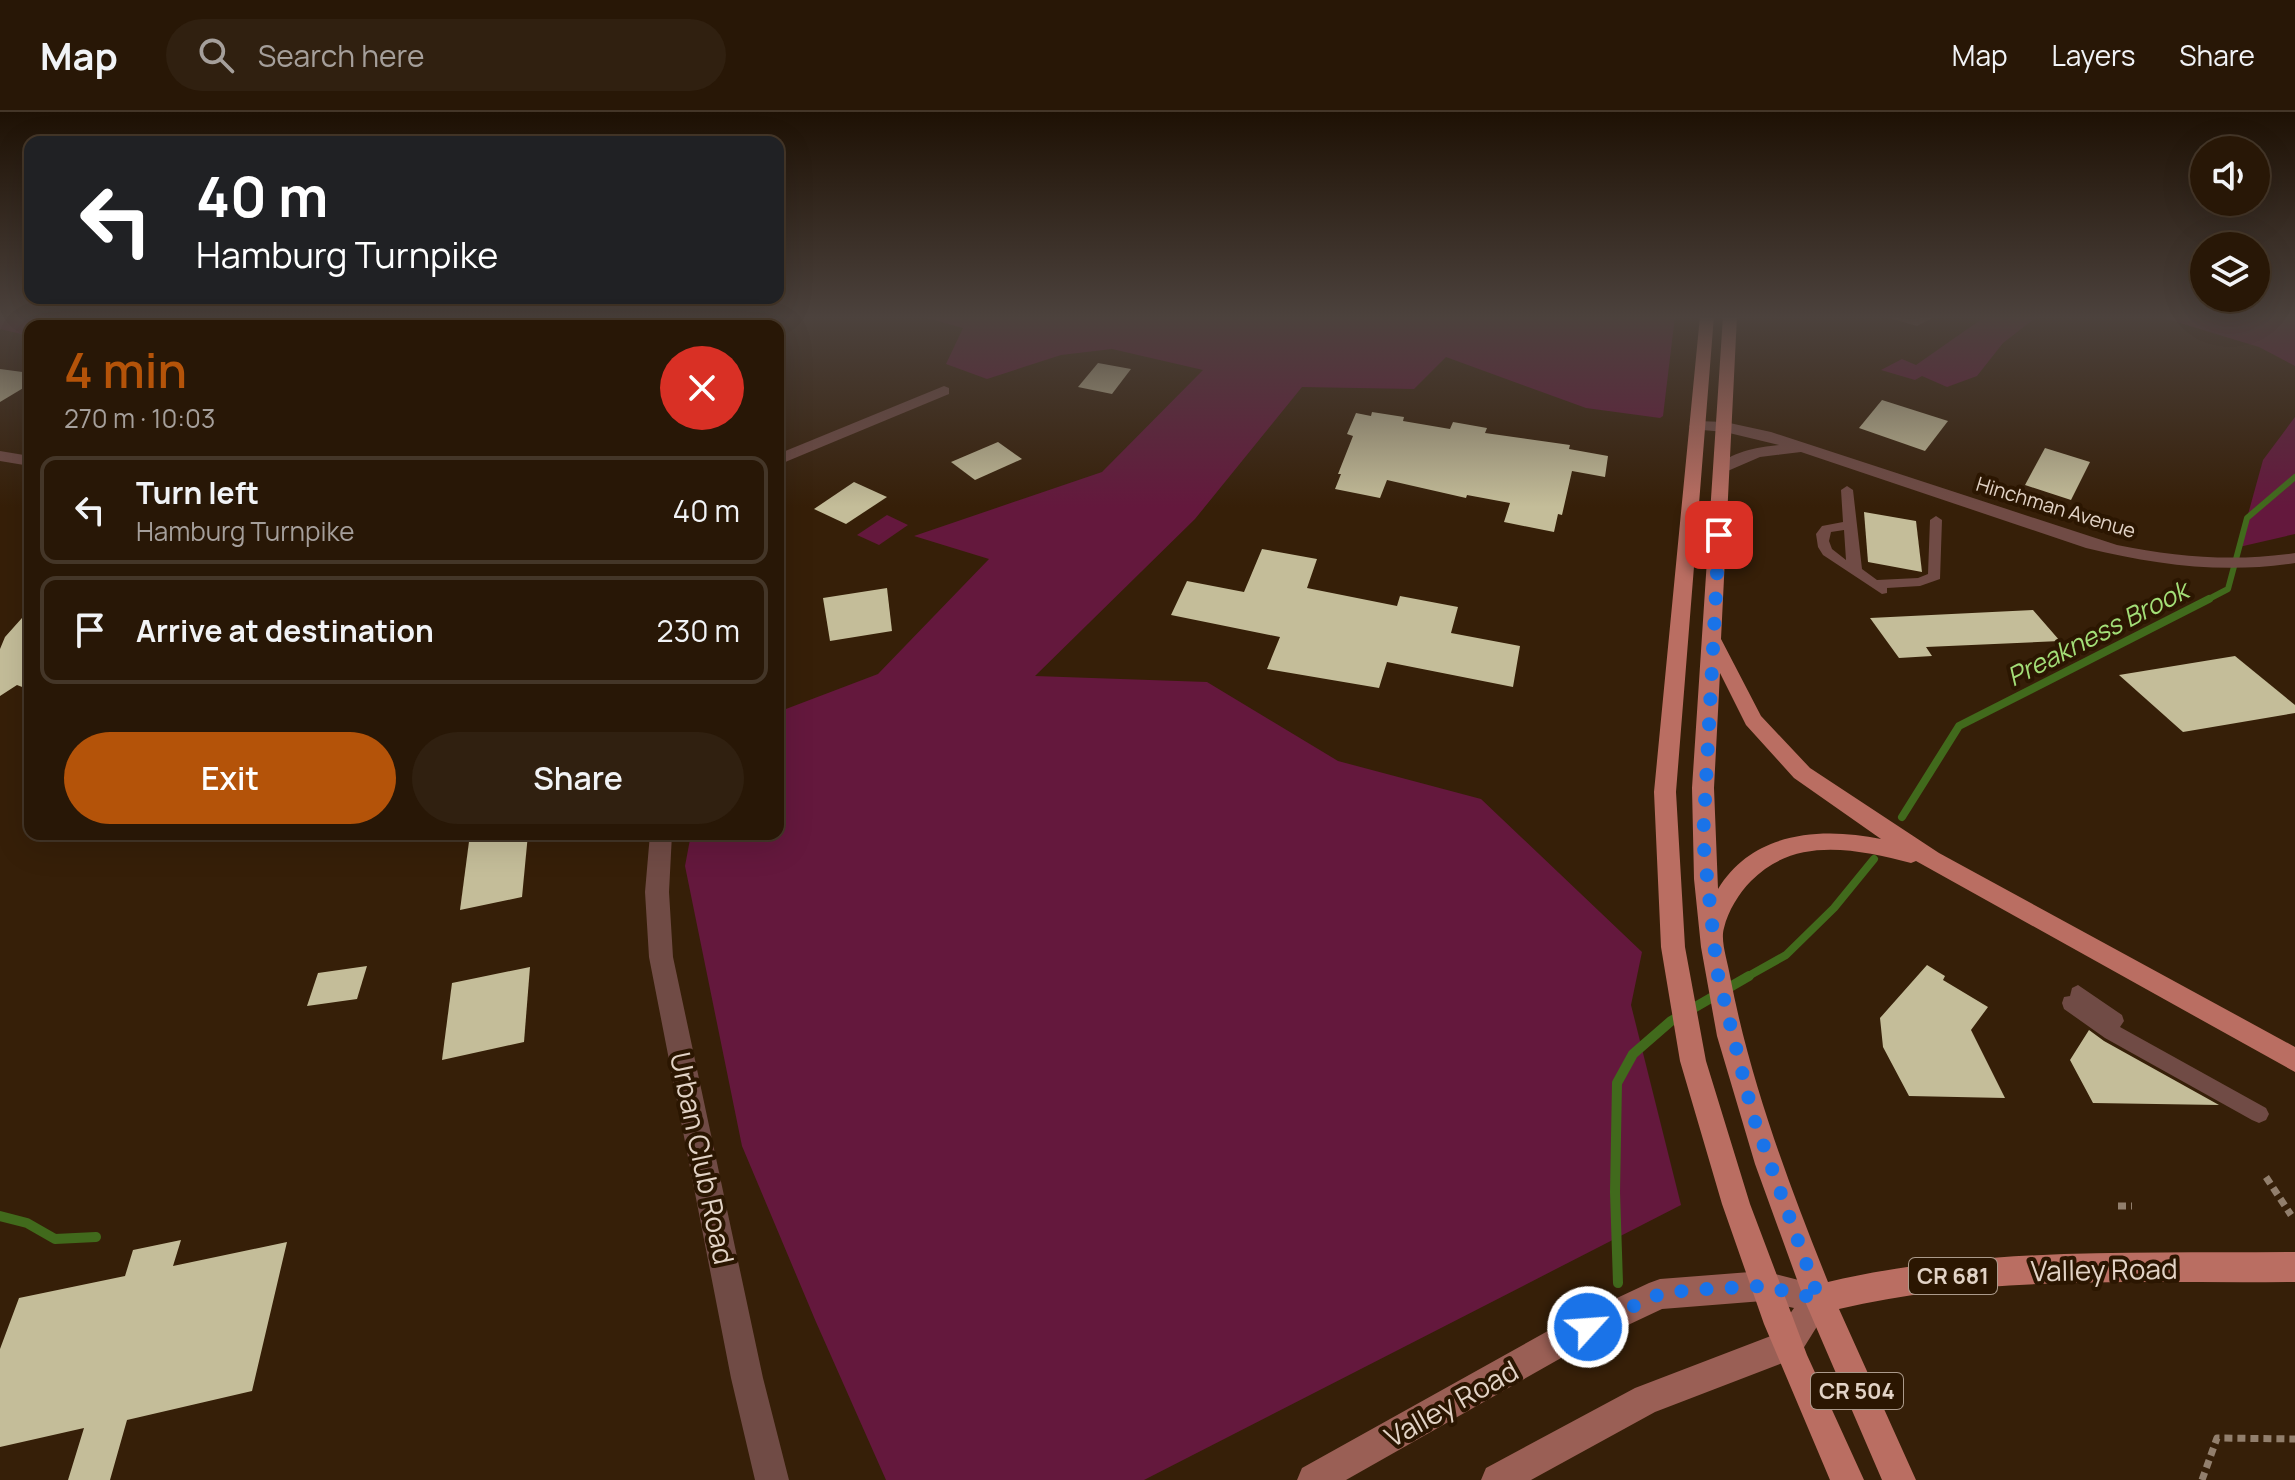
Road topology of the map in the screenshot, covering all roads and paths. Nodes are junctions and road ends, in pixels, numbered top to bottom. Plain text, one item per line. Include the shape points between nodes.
1 (1701, 380) edge
2 (1727, 380) edge
3 (944, 391) dead end
4 (1697, 426) junction
5 (1725, 427) junction
6 (1811, 451) junction
7 (0, 456) edge
8 (784, 457) edge
9 (24, 460) edge
10 (1723, 468) junction
11 (1847, 490) dead end
12 (1936, 520) dead end
13 (1849, 525) junction
14 (2295, 558) edge
15 (1856, 571) junction
16 (1713, 639) junction
17 (661, 840) edge
18 (1931, 859) junction
19 (1711, 928) junction
20 (2074, 998) dead end
21 (2295, 1060) edge
22 (2258, 1108) dead end
23 (2266, 1177) dead end
24 (2118, 1206) dead end
25 (2132, 1206) dead end
26 (2291, 1215) dead end
27 (2295, 1267) edge
28 (1763, 1286) junction
29 (1819, 1299) junction
30 (1787, 1346) junction
31 (2295, 1439) edge
32 (772, 1480) edge
33 (1314, 1480) edge
34 (1498, 1480) edge
35 (1847, 1480) edge
36 (1899, 1480) edge
37 (2202, 1480) edge

1 - 4 main road, CR 504
2 - 5 main road, CR 504
3 - 8 street
4 - 5 street, Hinchman Avenue
4 - 28 main road, CR 504 via 1665,792 1666,869 1690,1045
5 - 6 street, Hinchman Avenue
5 - 10 main road, CR 504
6 - 10 street, Hinchman Avenue via 1764,451
6 - 14 street, Hinchman Avenue via 2092,544 2168,560 2242,564
7 - 9 street
10 - 16 main road, CR 504
11 - 13 lane
12 - 15 lane via 1935,576 1879,588
13 - 15 lane
13 - 15 lane via 1827,529 1822,545
16 - 18 main road via 1753,720 1779,751 1840,801
16 - 19 main road, CR 504 via 1703,826
17 - 32 street, Urban Club Road via 661,957
18 - 19 main road via 1825,839 1775,849 1733,884
18 - 21 main road
19 - 29 main road, CR 504 via 1753,1116
20 - 22 lane via 2112,1032
23 - 26 path
24 - 25 path
27 - 29 main road, Valley Road / CR 681 via 2004,1271 1891,1282
28 - 29 main road, Valley Road / CR 681
28 - 30 main road, CR 504
28 - 33 main road, Valley Road / CR 681 via 1660,1294 1566,1338
29 - 30 main road
29 - 36 main road, CR 504
30 - 34 main road via 1646,1399
30 - 35 main road, CR 504
31 - 37 path via 2217,1438

